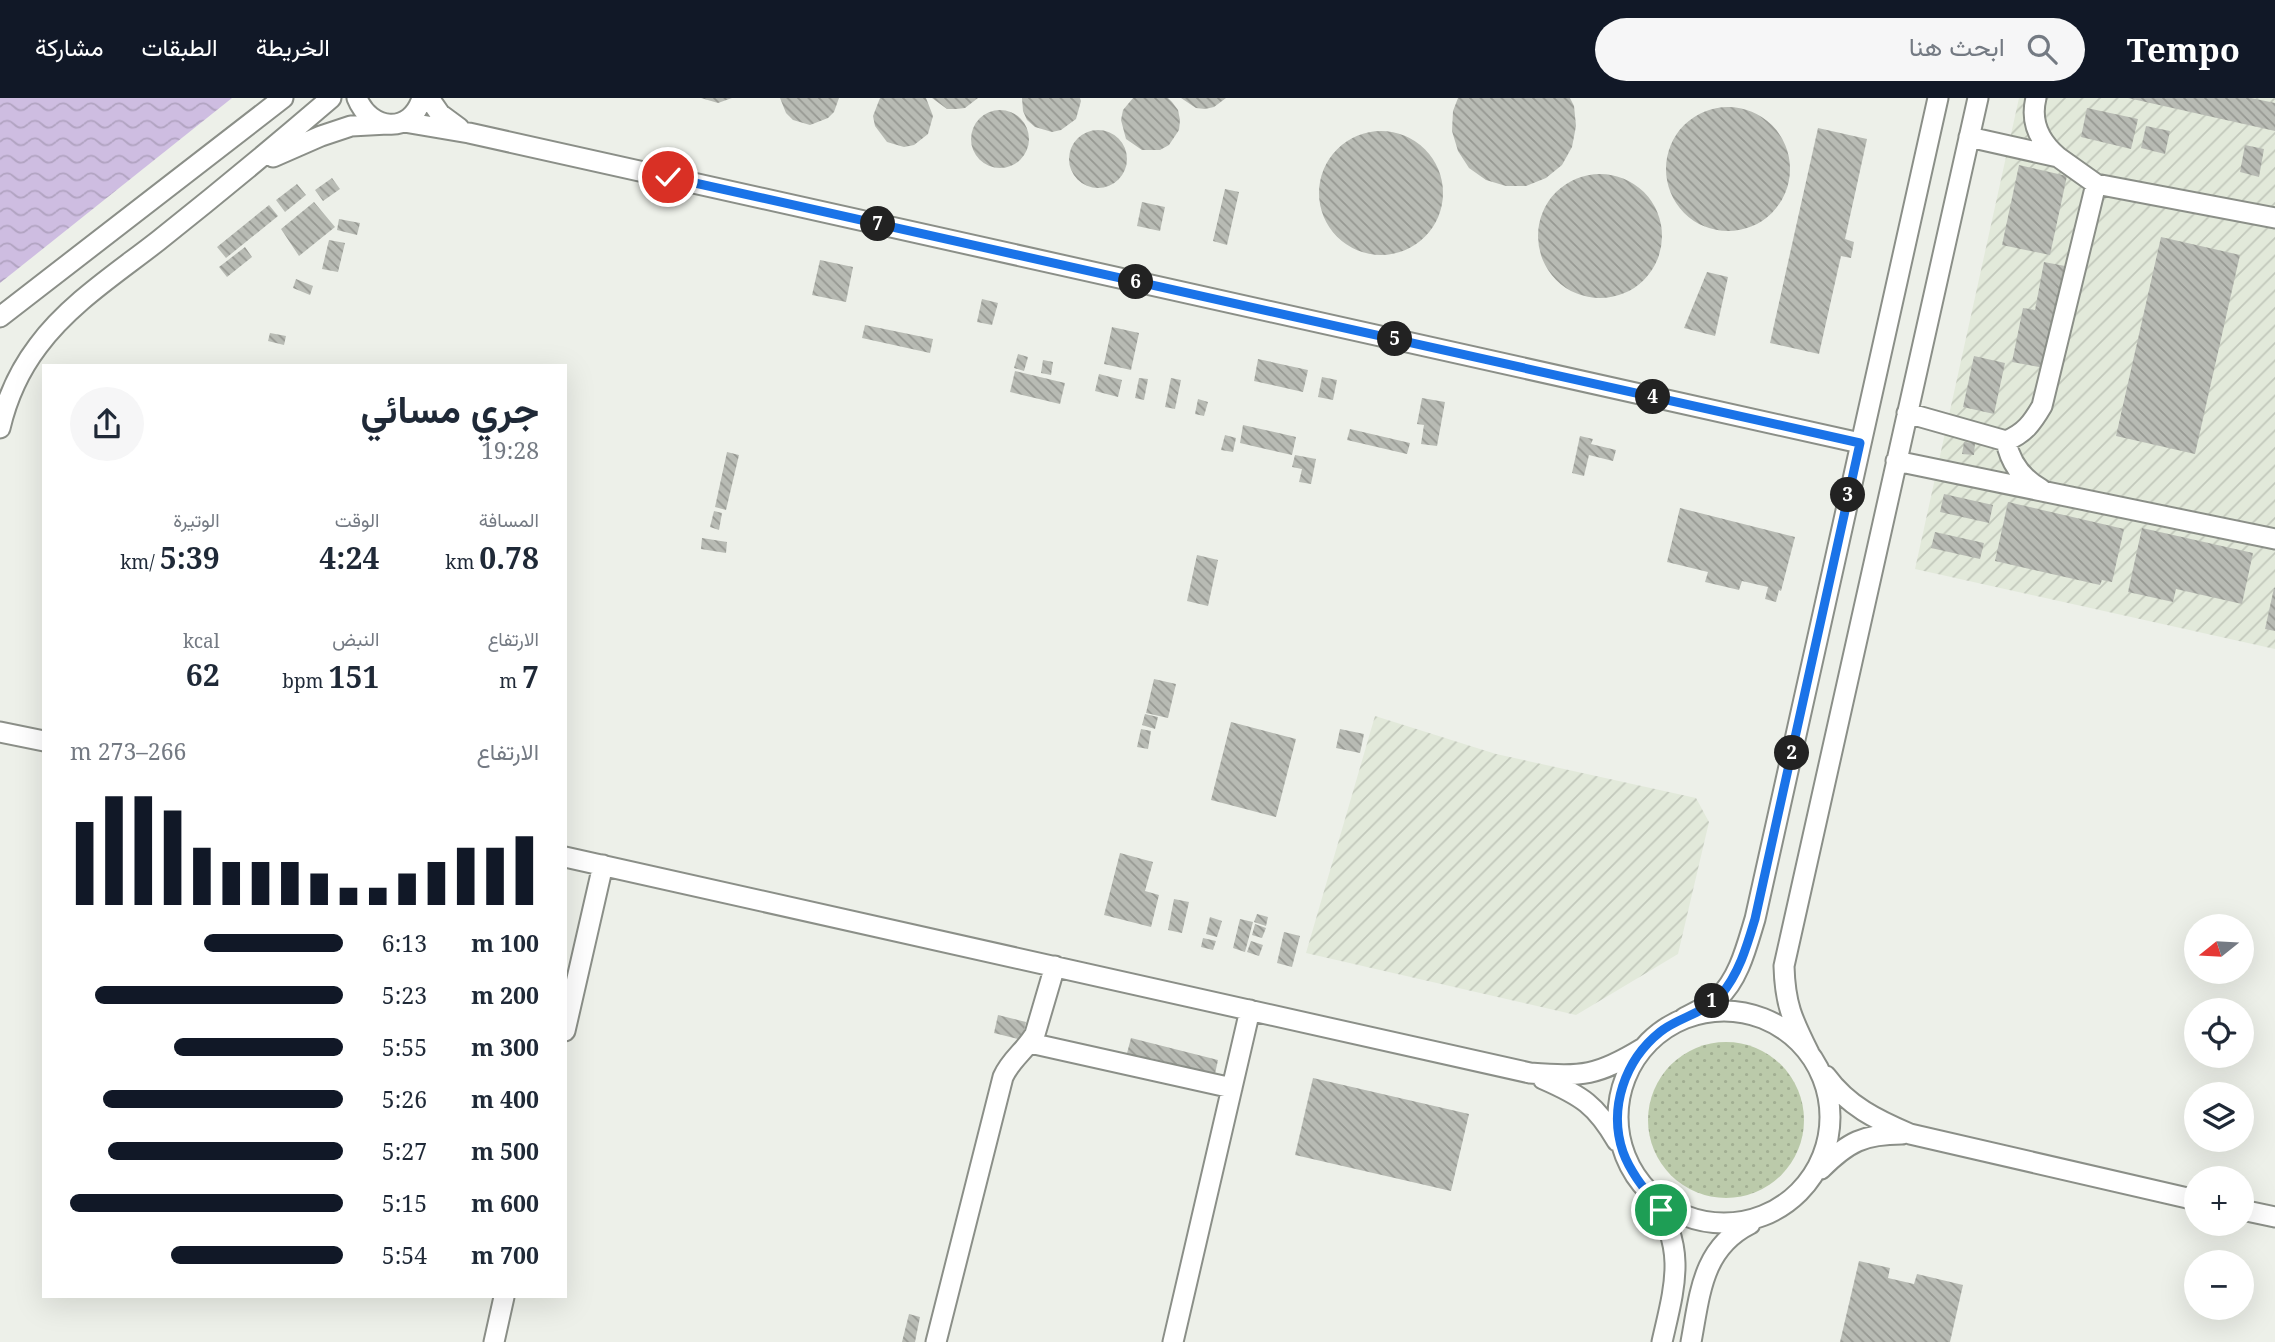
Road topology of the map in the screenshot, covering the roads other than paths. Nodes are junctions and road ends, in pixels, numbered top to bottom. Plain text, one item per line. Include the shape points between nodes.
1 (283, 98) edge
2 (331, 98) edge
3 (357, 98) edge
4 (422, 98) edge
5 (429, 98) edge
6 (1938, 98) edge
7 (1978, 98) edge
8 (2036, 98) edge
9 (396, 123) junction
10 (469, 133) junction
11 (1969, 137) junction
12 (2059, 158) junction
13 (250, 168) junction
14 (2095, 184) junction
15 (2275, 218) edge
16 (0, 317) edge
17 (1907, 413) junction
18 (0, 428) edge
19 (2006, 441) junction
20 (1860, 443) junction
21 (1896, 461) junction
22 (2048, 492) junction
23 (2275, 539) edge
24 (0, 732) edge
25 (42, 741) edge
26 (567, 857) edge
27 (603, 866) junction
28 (1055, 966) junction
29 (1250, 1010) junction
30 (1684, 1018) junction
31 (567, 1022) edge
32 (1030, 1043) junction
33 (1643, 1048) junction
34 (1812, 1057) junction
35 (1530, 1073) junction
36 (1232, 1088) junction
37 (1910, 1134) junction
38 (1623, 1151) junction
39 (1811, 1180) junction
40 (1643, 1187) junction
41 (2184, 1196) edge
42 (2254, 1213) edge
43 (1764, 1217) junction
44 (2275, 1217) edge
45 (504, 1298) edge
46 (494, 1342) edge
47 (936, 1342) edge
48 (1173, 1342) edge
49 (1662, 1342) edge
50 (1691, 1342) edge

1 - 16 street
2 - 13 street
3 - 9 street via 377,122
4 - 9 street via 413,115
5 - 10 street via 440,114
6 - 20 street
7 - 11 street
8 - 12 street via 2036,130
9 - 10 street
9 - 13 street via 351,126
10 - 20 street
11 - 12 street
11 - 17 street
12 - 14 street
13 - 18 street via 65,316 18,378
14 - 15 street
14 - 19 street via 2042,406 2029,427
17 - 19 street
17 - 21 street
19 - 22 street via 2020,473
20 - 30 street via 1745,954 1718,998
21 - 22 street
21 - 34 street via 1784,966 1785,998
22 - 23 street
24 - 25 street
26 - 27 street
27 - 28 street
27 - 31 street
28 - 29 street
28 - 32 street via 1043,1015
29 - 35 street
29 - 36 street
30 - 33 street
30 - 34 street via 1718,1010 1752,1014 1784,1028
32 - 36 street
32 - 47 street via 1003,1077
33 - 35 street via 1590,1073
33 - 38 street via 1619,1097
34 - 37 street via 1837,1091 1855,1106
34 - 39 street via 1827,1090 1831,1122 1825,1152
35 - 38 street via 1588,1102 1603,1116
36 - 48 street
37 - 39 street via 1876,1134 1853,1142
37 - 41 street
38 - 40 street
39 - 43 street via 1782,1208
40 - 43 street via 1668,1209 1699,1221 1732,1224
40 - 49 street via 1661,1210 1677,1258
42 - 44 street
43 - 50 street via 1734,1232 1716,1252 1701,1290
45 - 46 street

